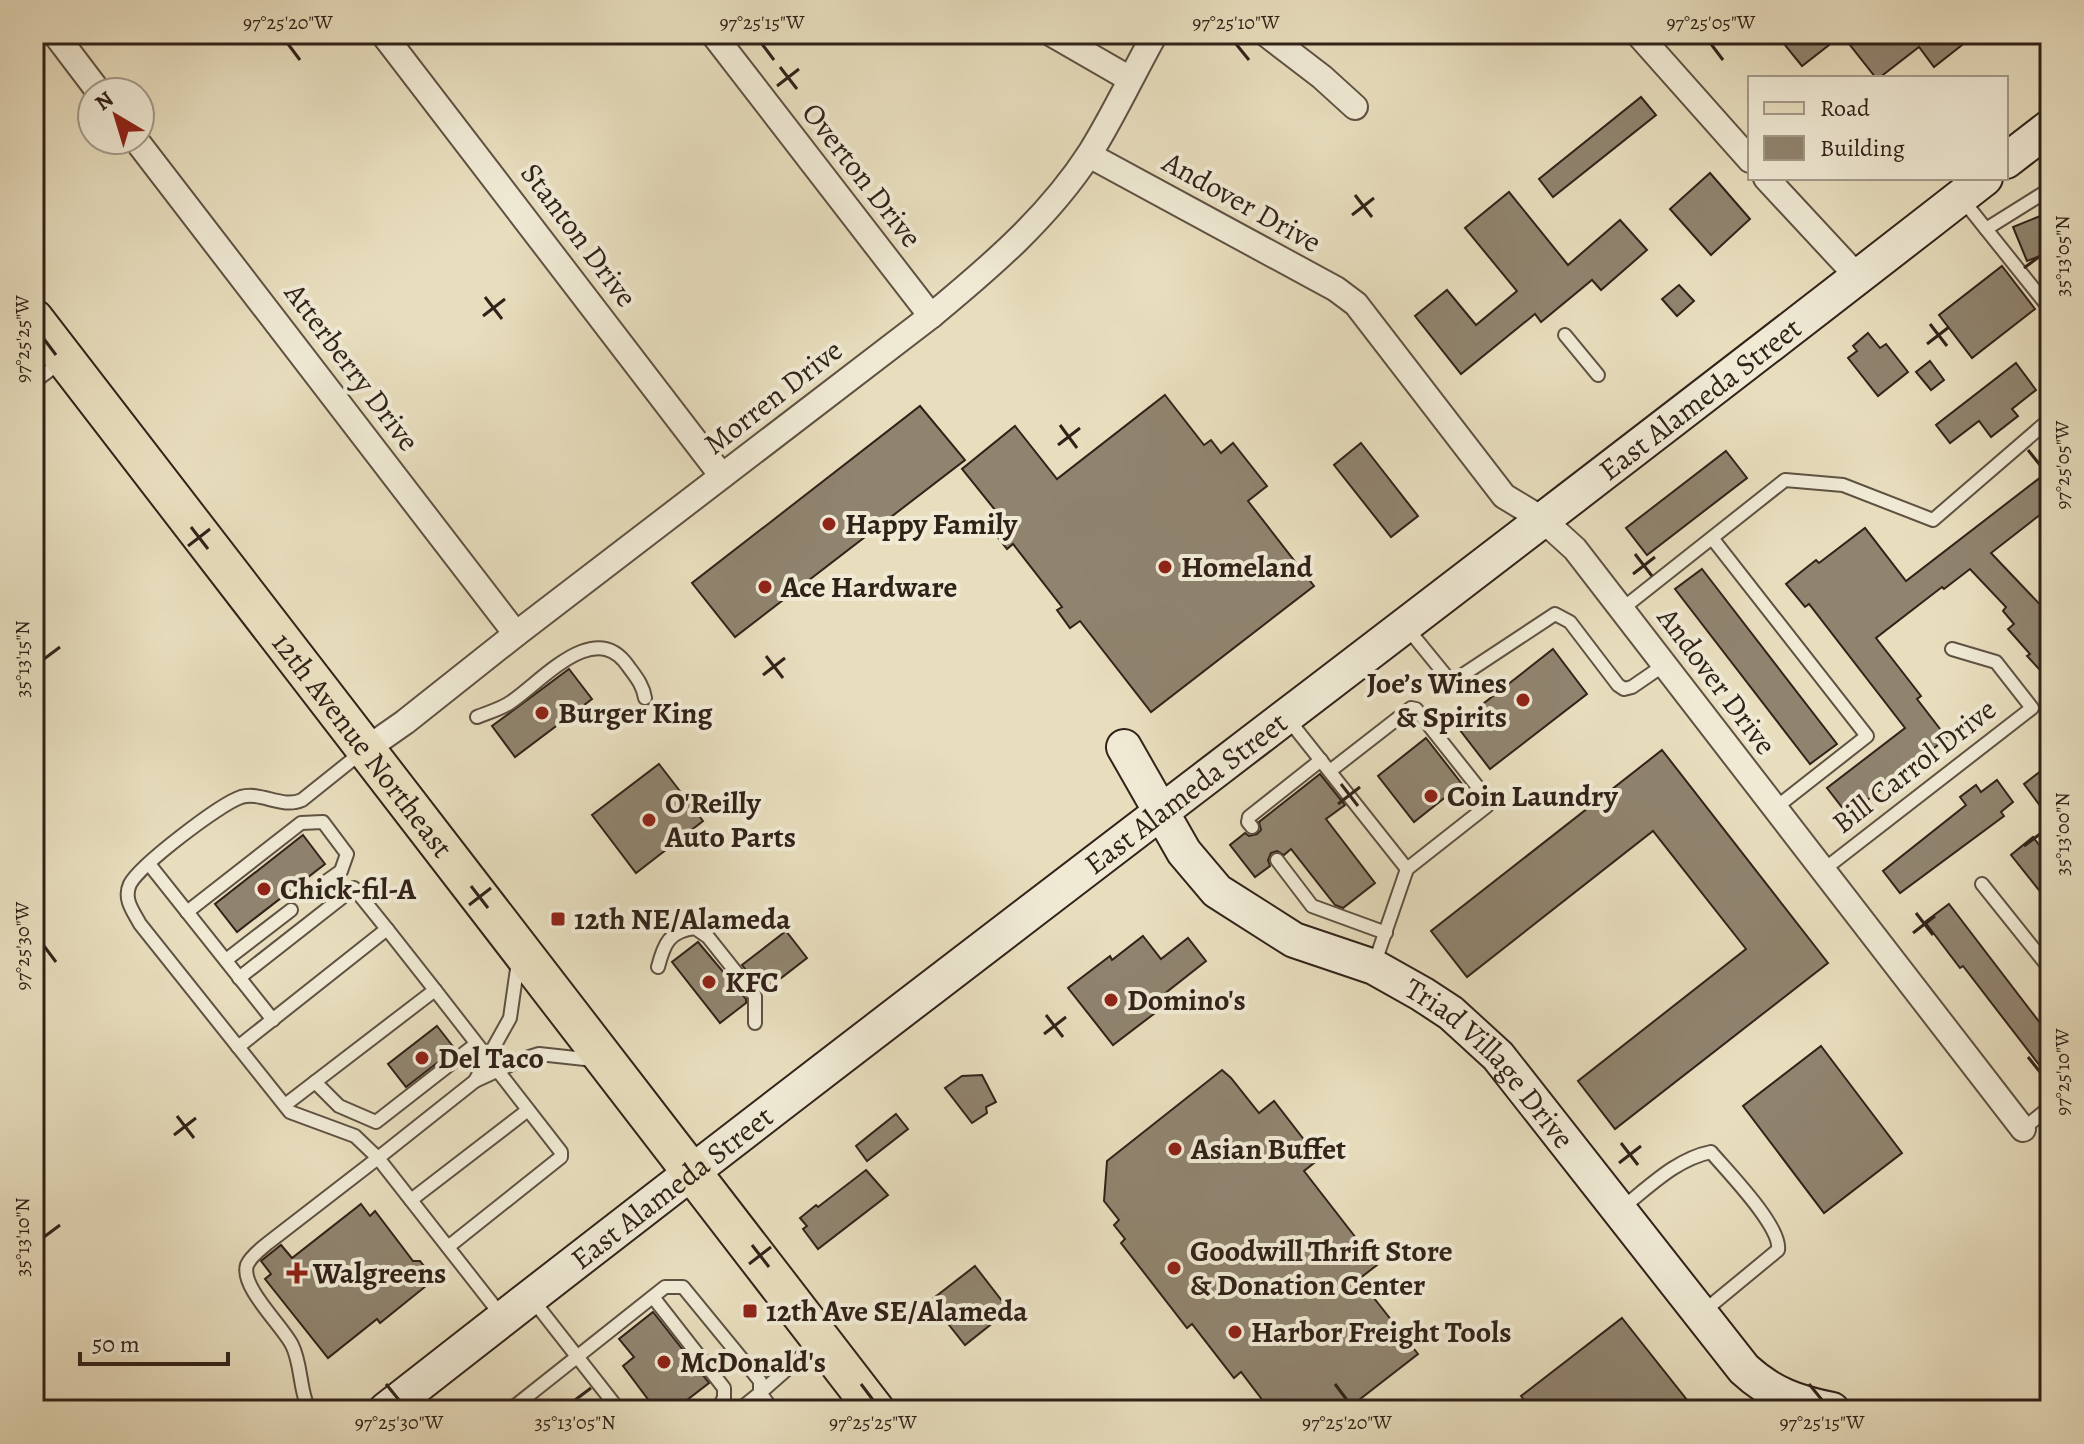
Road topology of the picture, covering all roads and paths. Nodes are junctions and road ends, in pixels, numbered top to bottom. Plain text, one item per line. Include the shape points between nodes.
1 (55, 34) edge
2 (383, 34) edge
3 (713, 34) edge
4 (1052, 34) edge
5 (1155, 34) edge
6 (1266, 34) edge
7 (1638, 34) edge
8 (87, 76) edge
9 (1130, 79) junction
10 (1355, 107) dead end
11 (2050, 127) edge
12 (1089, 155) junction
13 (148, 156) edge
14 (1748, 158) edge
15 (2008, 159) edge
16 (1768, 180) edge
17 (1973, 188) edge
18 (2050, 189) edge
19 (1986, 229) junction
20 (1858, 277) junction
21 (2050, 309) edge
22 (931, 316) junction
23 (34, 319) edge
24 (1565, 335) dead end
25 (65, 359) junction
26 (1598, 375) dead end
27 (34, 382) edge
28 (2050, 419) edge
29 (722, 476) junction
30 (1542, 519) junction
31 (1712, 538) junction
32 (1622, 609) junction
33 (1405, 625) junction
34 (516, 634) junction
35 (1952, 649) dead end
36 (1664, 665) junction
37 (645, 698) dead end
38 (1286, 716) junction
39 (477, 717) dead end
40 (1124, 747) dead end
41 (365, 750) junction
42 (1321, 760) junction
43 (1330, 771) junction
44 (1774, 809) junction
45 (1160, 814) junction
46 (1250, 825) dead end
47 (1277, 860) dead end
48 (149, 864) junction
49 (1407, 869) junction
50 (341, 871) junction
51 (1822, 871) junction
52 (327, 881) dead end
53 (1982, 884) dead end
54 (354, 888) junction
55 (291, 910) dead end
56 (187, 912) junction
57 (387, 929) junction
58 (1386, 933) junction
59 (519, 951) junction
60 (226, 960) junction
61 (658, 967) dead end
62 (1374, 967) junction
63 (2050, 969) edge
64 (239, 978) junction
65 (435, 990) junction
66 (273, 1020) junction
67 (755, 1023) dead end
68 (476, 1044) junction
69 (238, 1047) junction
70 (604, 1061) junction
71 (493, 1065) junction
72 (315, 1082) junction
73 (285, 1105) junction
74 (2050, 1107) edge
75 (528, 1110) junction
76 (2023, 1129) joint
77 (378, 1158) junction
78 (689, 1172) junction
79 (411, 1200) junction
80 (1619, 1211) junction
81 (448, 1247) junction
82 (530, 1297) junction
83 (653, 1297) junction
84 (1699, 1315) junction
85 (503, 1318) junction
86 (820, 1340) junction
87 (577, 1357) junction
88 (760, 1393) junction
89 (528, 1405) edge
90 (309, 1410) edge
91 (386, 1410) edge
92 (510, 1410) edge
93 (619, 1410) edge
94 (717, 1410) edge
95 (739, 1410) edge
96 (773, 1410) edge
97 (875, 1410) edge
98 (1832, 1410) edge

1 - 8 street
2 - 29 street, Stanton Drive
3 - 22 street, Overton Drive
4 - 9 street
5 - 9 street, Morren Drive
6 - 10 street
7 - 14 street
9 - 12 street, Morren Drive
11 - 15 street
12 - 22 street, Morren Drive via 1025,233
12 - 30 street, Andover Drive via 1356,304 1504,496
13 - 34 street, Atterberry Drive
16 - 20 street
17 - 19 lane
17 - 20 street, East Alameda Street
18 - 19 lane
19 - 21 lane
20 - 30 street, East Alameda Street
22 - 29 street, Morren Drive
23 - 25 main road, 12th Avenue Northeast
24 - 26 lane
25 - 27 lane
25 - 41 main road, 12th Avenue Northeast
28 - 31 lane via 1933,520 1843,485 1785,480
29 - 34 street, Morren Drive
30 - 32 street, Andover Drive via 1575,549
30 - 33 street, East Alameda Street
31 - 32 lane
31 - 44 lane via 1867,736
32 - 36 street, Andover Drive
33 - 36 lane via 1455,680 1555,614 1570,622 1624,689
33 - 38 street, East Alameda Street
34 - 41 street, Morren Drive
35 - 51 lane, Bill Carrol Drive via 1996,662 2032,708
36 - 44 street, Andover Drive
37 - 39 lane via 622,658 607,647 583,648 508,704
38 - 42 lane
38 - 45 street, East Alameda Street
40 - 45 street, Triad Village Drive
41 - 48 lane via 294,804 245,795 223,805
41 - 59 main road, 12th Avenue Northeast
42 - 43 lane
42 - 46 lane via 1249,817
43 - 49 lane
43 - 49 lane via 1411,708 1488,800
44 - 51 street, Andover Drive
45 - 62 street, Triad Village Drive via 1217,891 1294,940
45 - 78 street, East Alameda Street
47 - 58 lane via 1312,906
48 - 56 lane
48 - 69 lane via 129,885 127,903
49 - 58 lane
50 - 52 lane
50 - 54 lane
50 - 56 lane via 347,854 323,822 301,823
51 - 76 street, Andover Drive
53 - 63 lane
54 - 57 lane
54 - 64 lane
55 - 60 lane
56 - 60 lane
57 - 65 lane
57 - 66 lane
58 - 62 lane
59 - 70 main road, 12th Avenue Northeast
59 - 71 lane via 510,1018
60 - 64 lane
61 - 67 lane via 663,946 680,929 695,928 755,996
62 - 80 street, Triad Village Drive via 1451,1013 1498,1056
64 - 66 lane
65 - 68 lane
65 - 72 lane
66 - 69 lane
68 - 71 lane
68 - 72 lane via 376,1122 339,1106
69 - 73 lane
70 - 71 lane via 539,1054
70 - 78 main road, 12th Avenue Northeast
71 - 75 lane
71 - 77 lane
72 - 73 lane
73 - 77 lane via 290,1112 355,1136
74 - 76 lane
75 - 79 lane
75 - 81 lane via 561,1157
77 - 79 lane
77 - 90 lane via 268,1243 246,1268 248,1282 292,1345
78 - 82 street, East Alameda Street
78 - 86 main road, 12th Avenue Northeast
79 - 81 lane
80 - 84 street, Triad Village Drive
80 - 84 lane via 1694,1156 1711,1152 1772,1227 1780,1241 1778,1250
81 - 85 lane
82 - 85 street, East Alameda Street
82 - 87 lane
83 - 87 lane
83 - 88 lane via 665,1287 683,1287 760,1381
83 - 94 lane via 724,1388
84 - 98 street, Triad Village Drive via 1760,1384 1796,1402
85 - 91 street, East Alameda Street
86 - 88 lane
86 - 97 main road, 12th Avenue Northeast
87 - 89 lane
87 - 93 lane
88 - 95 lane
88 - 96 lane
89 - 92 lane

